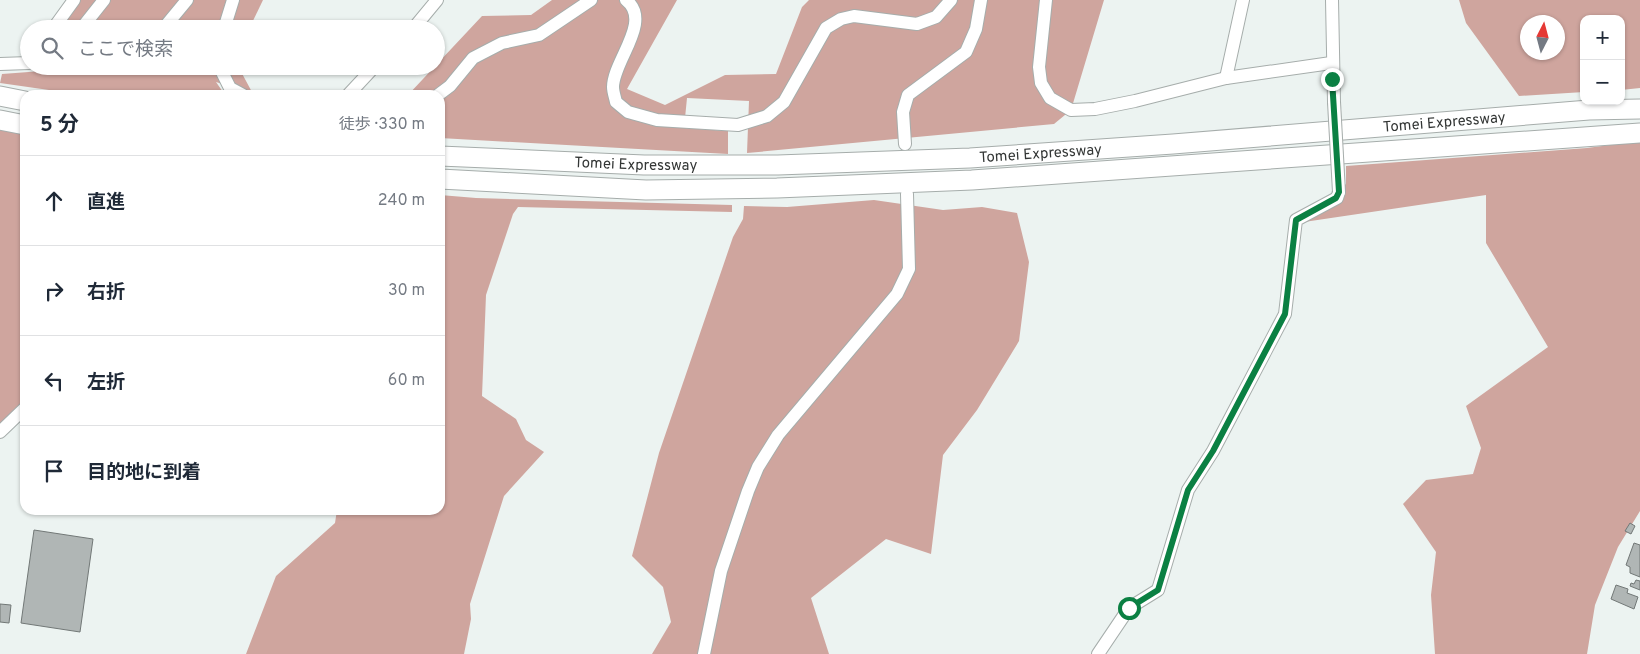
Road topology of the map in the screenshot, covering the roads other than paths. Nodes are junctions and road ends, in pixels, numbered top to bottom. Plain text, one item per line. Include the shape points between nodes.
1 (74, 0) edge
2 (104, 0) edge
3 (187, 0) edge
4 (233, 0) edge
5 (437, 0) edge
6 (591, 0) edge
7 (626, 0) edge
8 (951, 0) edge
9 (981, 0) edge
10 (1046, 0) edge
11 (1243, 0) edge
12 (1332, 0) edge
13 (60, 20) edge
14 (88, 20) edge
15 (170, 20) edge
16 (227, 20) edge
17 (420, 20) edge
18 (1331, 63) junction
19 (0, 64) edge
20 (20, 64) edge
21 (224, 75) edge
22 (367, 75) edge
23 (1226, 78) junction
24 (234, 90) edge
25 (353, 90) edge
26 (445, 90) edge
27 (0, 96) edge
28 (20, 100) edge
29 (1640, 109) edge
30 (0, 120) edge
31 (20, 124) edge
32 (1640, 133) edge
33 (905, 144) dead end
34 (445, 156) edge
35 (445, 179) edge
36 (908, 194) dead end
37 (20, 413) edge
38 (0, 432) edge
39 (704, 654) edge
40 (1098, 654) edge

1 - 13 street
2 - 14 street
3 - 15 street
4 - 16 street
5 - 17 street
6 - 26 street via 538,35 502,43 473,58
7 - 8 street via 632,5 636,20 613,86 616,102 628,112 657,120 738,125 767,116 784,102 826,28 841,19 854,16 917,24 936,17
9 - 33 street via 976,29 966,52 908,95 903,112
10 - 23 street via 1040,83 1050,98 1071,110 1135,102
11 - 23 street
12 - 18 street
18 - 23 street
18 - 40 street, bridge via 1339,192 1336,198 1296,220 1285,314 1213,451 1188,490 1158,590 1129,608
19 - 20 street
21 - 24 street
22 - 25 street
27 - 28 highway
29 - 34 highway, Tomei Expressway via 1589,110 1183,144 970,158 778,165 644,165
30 - 31 highway
32 - 35 highway, Tomei Expressway via 991,179 777,188 646,190
36 - 39 street via 909,269 898,294 778,436 758,467 721,571
37 - 38 street

